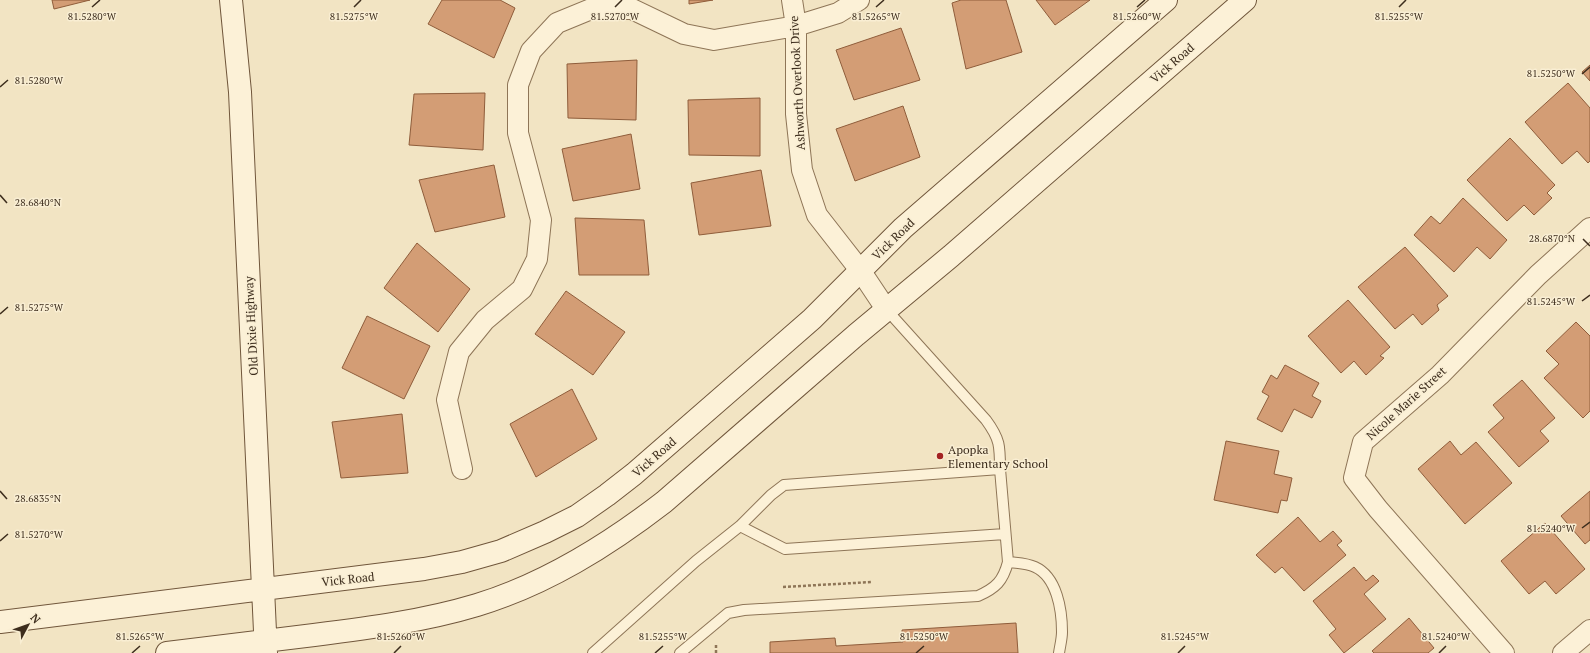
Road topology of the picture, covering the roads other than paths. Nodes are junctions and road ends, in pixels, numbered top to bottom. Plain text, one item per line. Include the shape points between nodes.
1 (231, 0) edge
2 (792, 0) edge
3 (859, 0) edge
4 (1166, 0) edge
5 (1245, 0) edge
6 (796, 26) junction
7 (1590, 228) edge
8 (860, 270) junction
9 (886, 309) junction
10 (462, 469) dead end
11 (1000, 469) junction
12 (740, 526) junction
13 (1005, 534) junction
14 (1008, 562) junction
15 (263, 589) junction
16 (0, 622) edge
17 (1590, 630) edge
18 (266, 647) edge
19 (167, 653) edge
20 (593, 653) edge
21 (680, 653) edge
22 (1058, 653) edge
23 (1504, 653) edge
24 (1563, 653) edge

1 - 15 street, Old Dixie Highway via 240,92
2 - 6 street, Ashworth Overlook Drive
3 - 6 street via 838,13
4 - 8 street, Vick Road via 903,228
5 - 9 street, Vick Road via 951,256
6 - 8 street, Ashworth Overlook Drive via 796,114 802,170 817,215
6 - 10 street via 714,40 684,34 632,10 590,9 557,22 531,51 518,85 518,133 541,220 537,259 522,289 485,320 459,352 447,400
7 - 23 street, Nicole Marie Street via 1538,275 1440,375 1363,442 1354,478 1378,510
8 - 9 street, Ashworth Overlook Drive
8 - 15 street, Vick Road via 812,319 634,474 577,516 501,551 462,562
9 - 11 lane via 995,431 1000,446
9 - 18 street, Vick Road via 664,502 631,528 556,573 478,605 394,625
11 - 12 lane via 784,485
11 - 13 lane
12 - 13 lane via 785,549
12 - 20 lane via 696,561
13 - 14 lane
14 - 21 lane via 1005,574 998,584 991,591 978,596 728,613
14 - 22 lane via 1036,568 1044,574 1055,590 1060,607 1062,633
15 - 16 street, Vick Road
15 - 18 street, Old Dixie Highway
17 - 24 street
18 - 19 street, Vick Road

